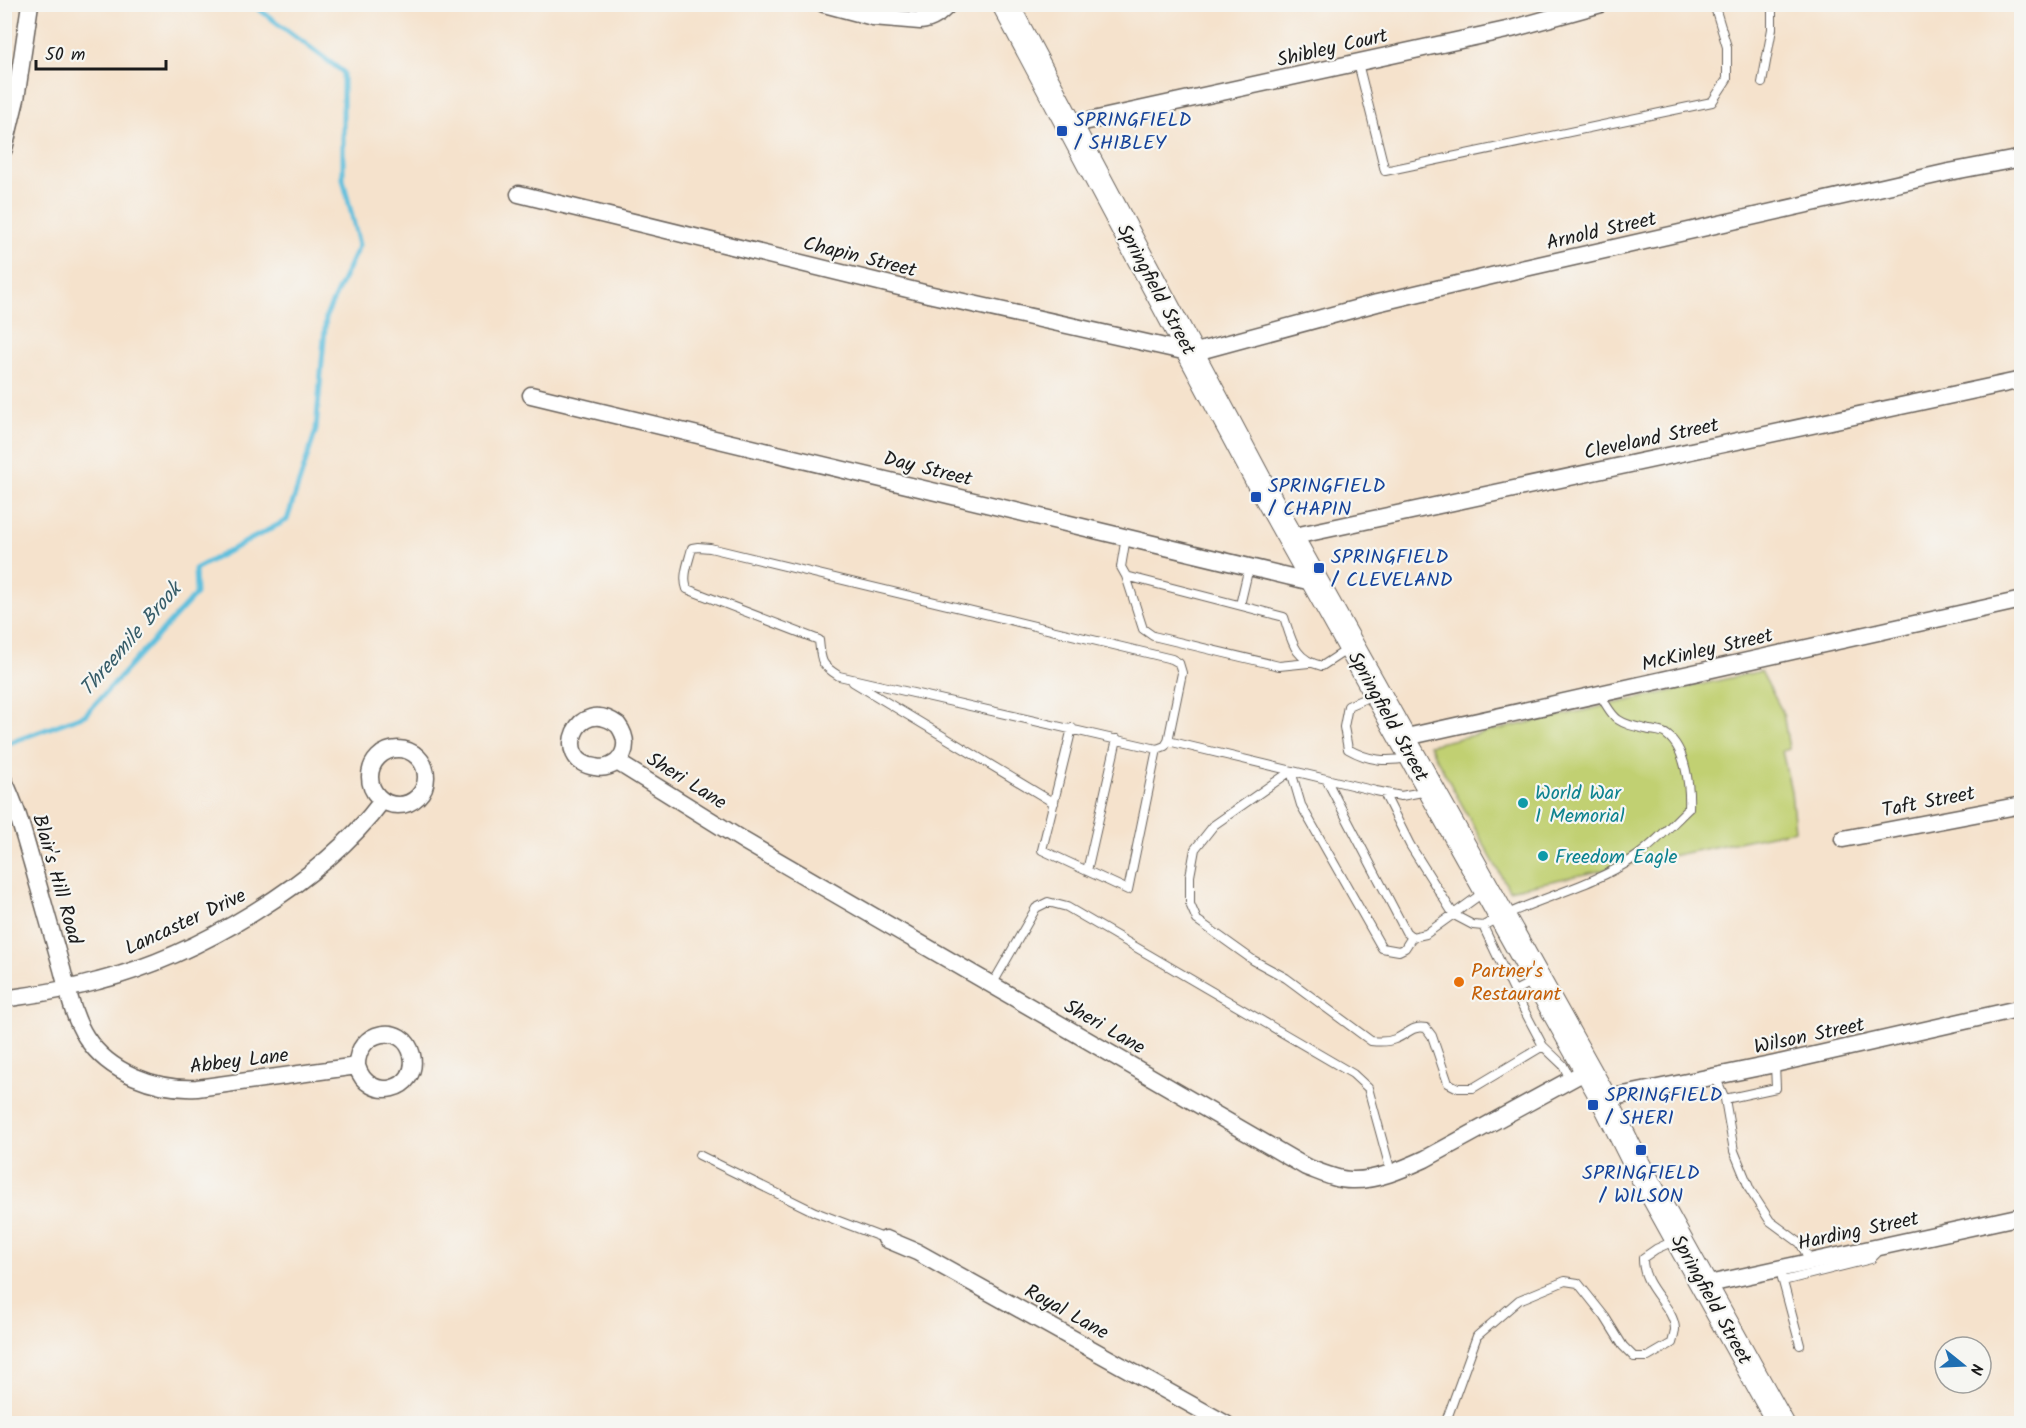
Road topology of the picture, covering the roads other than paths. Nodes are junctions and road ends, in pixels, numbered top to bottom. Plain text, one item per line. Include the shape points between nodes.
1 (30, 4) edge
2 (825, 4) edge
3 (949, 4) edge
4 (1005, 4) edge
5 (1714, 4) edge
6 (1772, 4) edge
7 (1599, 5) edge
8 (1358, 63) junction
9 (1762, 83) dead end
10 (1070, 125) junction
11 (4, 149) edge
12 (2022, 158) edge
13 (519, 194) dead end
14 (1191, 354) junction
15 (2022, 380) edge
16 (531, 394) dead end
17 (1126, 537) junction
18 (1290, 537) junction
19 (1249, 567) junction
20 (1126, 576) junction
21 (1316, 583) junction
22 (2022, 600) edge
23 (1240, 605) junction
24 (1351, 647) junction
25 (1309, 663) junction
26 (845, 677) junction
27 (1376, 693) junction
28 (1600, 694) junction
29 (1072, 728) junction
30 (1117, 739) junction
31 (1168, 741) junction
32 (1407, 748) junction
33 (1157, 749) junction
34 (617, 762) dead end
35 (1291, 771) junction
36 (1326, 779) junction
37 (4, 781) edge
38 (1431, 791) junction
39 (1384, 793) junction
40 (382, 801) dead end
41 (1054, 802) junction
42 (2022, 805) edge
43 (1843, 839) dead end
44 (1087, 871) junction
45 (1486, 890) junction
46 (1454, 915) junction
47 (1492, 921) junction
48 (1412, 937) junction
49 (1537, 980) junction
50 (992, 985) junction
51 (68, 988) junction
52 (1514, 991) junction
53 (4, 999) edge
54 (2022, 1008) edge
55 (1543, 1046) junction
56 (1775, 1064) junction
57 (357, 1066) dead end
58 (1579, 1075) junction
59 (1715, 1076) junction
60 (1604, 1099) junction
61 (1725, 1099) junction
62 (699, 1155) dead end
63 (1391, 1172) junction
64 (2022, 1216) edge
65 (886, 1239) joint
66 (1678, 1239) junction
67 (1877, 1248) junction
68 (1811, 1262) junction
69 (1782, 1275) junction
70 (1704, 1285) junction
71 (1800, 1345) dead end
72 (1226, 1424) edge
73 (1445, 1424) edge
74 (1780, 1424) edge

1 - 11 street
2 - 3 street via 873,17 920,21 936,16
4 - 10 main road, Springfield Street
5 - 8 lane via 1727,47 1727,79 1712,102 1385,171
6 - 9 lane via 1772,29
7 - 8 street, Shibley Court
8 - 10 street, Shibley Court
10 - 14 main road, Springfield Street
12 - 14 street, Arnold Street via 1377,303
13 - 14 street, Chapin Street via 905,289
14 - 18 main road, Springfield Street
15 - 18 street, Cleveland Street
16 - 17 street, Day Street
17 - 19 street, Day Street
17 - 20 lane via 1121,567
18 - 21 main road, Springfield Street
19 - 21 street, Day Street
19 - 23 lane
20 - 23 lane
20 - 25 lane via 1143,629 1153,636 1279,666
21 - 24 main road, Springfield Street
22 - 28 street, McKinley Street
23 - 25 lane via 1284,616 1294,648
24 - 25 lane via 1323,666
24 - 27 main road, Springfield Street
26 - 29 lane
26 - 31 lane via 825,668 819,640 687,589 692,548 710,548 1172,659 1179,663 1182,673
26 - 41 lane
27 - 32 main road, Springfield Street
27 - 32 lane via 1348,706 1344,727 1348,749 1362,758 1388,762
28 - 32 street, McKinley Street
28 - 47 lane via 1608,711 1622,723 1666,733 1679,748 1690,787 1689,808 1635,858
29 - 30 lane
29 - 41 lane
30 - 33 lane
30 - 44 lane
31 - 33 lane
31 - 35 lane
32 - 38 main road, Springfield Street
33 - 44 lane via 1128,890
34 - 50 street, Sheri Lane
35 - 36 lane
35 - 48 lane via 1301,805 1382,948 1398,951
35 - 55 lane via 1214,825 1195,849 1190,904 1197,920 1286,978 1371,1041 1397,1039 1419,1026 1426,1028 1448,1083 1458,1088 1473,1088
36 - 39 lane
36 - 48 lane
37 - 51 street, Blair's Hill Road via 22,827
38 - 39 lane via 1401,796
38 - 45 main road, Springfield Street
39 - 46 lane via 1410,845
40 - 51 street, Lancaster Drive via 331,855 268,904 228,928 142,967
41 - 44 lane via 1042,850
42 - 43 street, Taft Street
45 - 46 lane
45 - 47 main road, Springfield Street
46 - 47 lane via 1473,925
46 - 48 lane via 1426,934
47 - 49 main road, Springfield Street
47 - 52 lane
49 - 52 lane
49 - 58 main road, Springfield Street
50 - 63 street, Sheri Lane via 1306,1167 1351,1180
50 - 63 lane via 1036,908 1048,902 1067,907 1353,1074 1368,1088
51 - 53 street, Lancaster Drive
51 - 57 street, Abbey Lane via 80,1028 94,1048 119,1069 156,1084 197,1088
52 - 55 lane
54 - 56 street, Wilson Street
55 - 58 lane
56 - 59 street, Wilson Street
56 - 61 lane via 1776,1088
58 - 60 main road, Springfield Street
58 - 63 street, Sheri Lane via 1425,1159
59 - 60 street, Wilson Street
59 - 61 lane
60 - 66 main road, Springfield Street
61 - 68 lane via 1734,1151 1750,1190 1770,1221 1800,1243
62 - 65 lane via 815,1212
64 - 67 street, Harding Street
65 - 72 street, Royal Lane via 917,1252
66 - 70 main road, Springfield Street
66 - 73 lane via 1643,1258 1643,1269 1673,1322 1672,1343 1648,1357 1634,1357 1578,1283 1565,1281 1519,1300 1478,1336
67 - 68 street, Harding Street
67 - 69 lane via 1871,1259
68 - 69 street, Harding Street
69 - 70 street, Harding Street
69 - 71 lane
70 - 74 main road, Springfield Street

